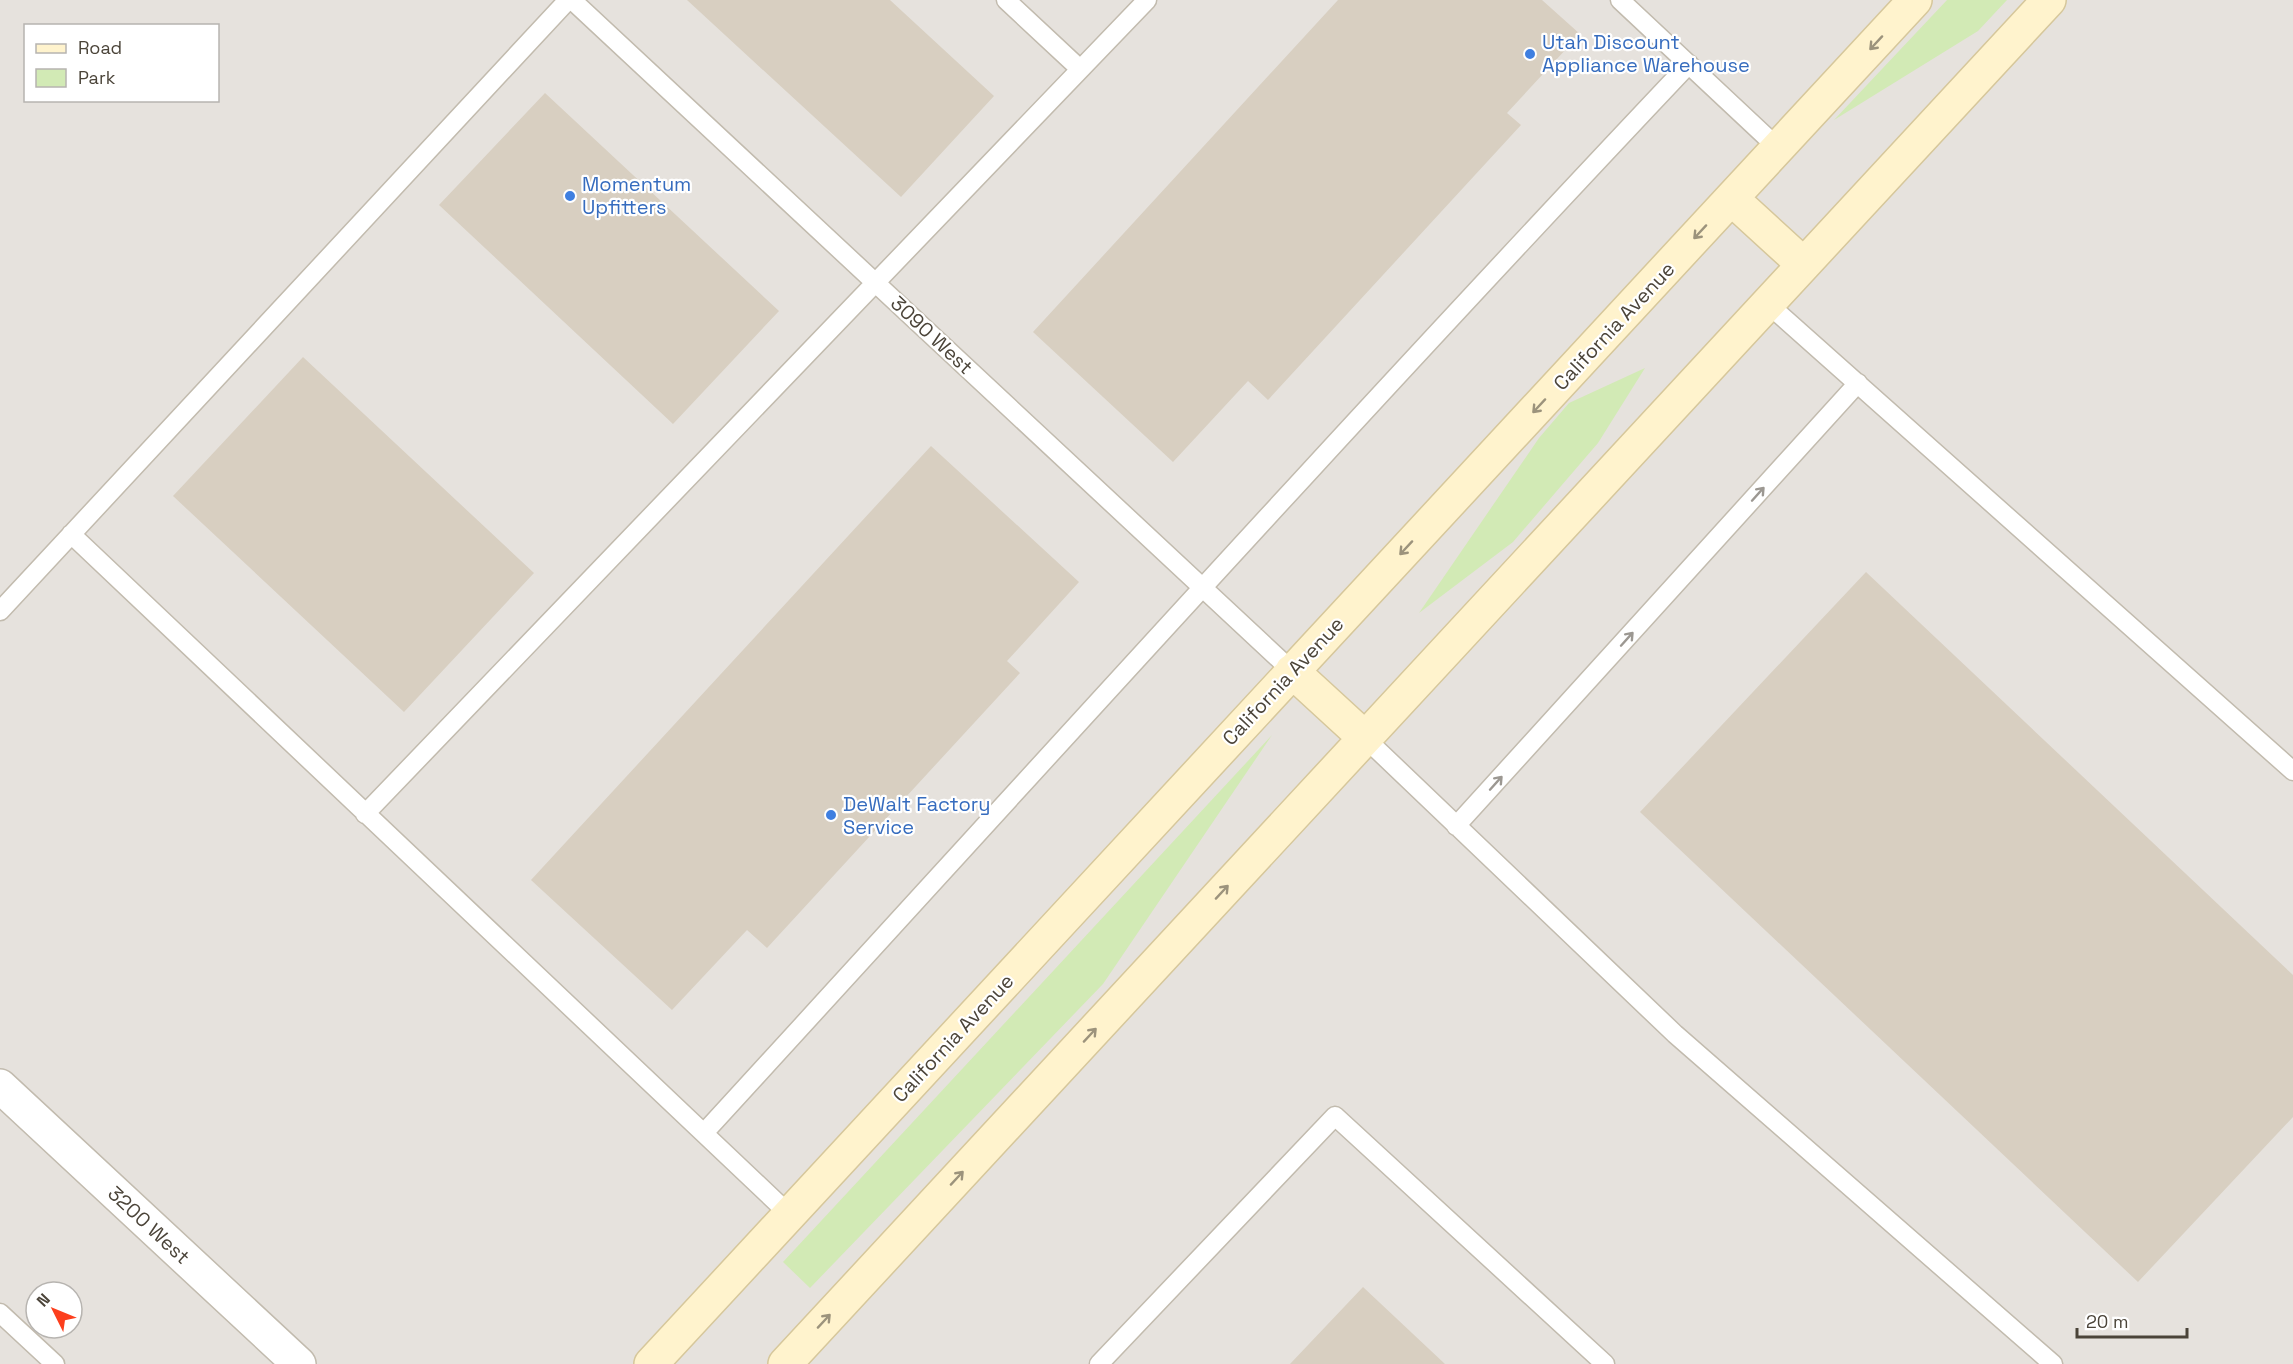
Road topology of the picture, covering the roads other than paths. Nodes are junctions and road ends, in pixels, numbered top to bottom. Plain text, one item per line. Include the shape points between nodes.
1 (570, 0) edge
2 (1006, 0) edge
3 (1147, 0) edge
4 (1620, 0) edge
5 (1915, 0) edge
6 (2049, 0) edge
7 (1689, 64) junction
8 (1080, 69) junction
9 (1778, 148) junction
10 (1732, 199) junction
11 (1803, 264) junction
12 (876, 282) junction
13 (1768, 304) junction
14 (1858, 383) junction
15 (71, 534) junction
16 (1202, 587) junction
17 (0, 611) edge
18 (1292, 671) junction
19 (1365, 738) junction
20 (2293, 771) edge
21 (366, 814) junction
22 (1456, 826) junction
23 (0, 1086) edge
24 (704, 1133) junction
25 (790, 1215) junction
26 (0, 1313) edge
27 (55, 1364) edge
28 (299, 1364) edge
29 (651, 1364) edge
30 (784, 1364) edge
31 (1099, 1364) edge
32 (1605, 1364) edge
33 (2053, 1364) edge

1 - 12 lane, 3090 West
1 - 15 lane
2 - 8 lane
3 - 8 lane
4 - 7 lane
5 -> 9 main road, California Avenue
6 - 11 main road
7 - 9 lane
7 - 16 lane
8 - 12 lane
9 - 10 main road, California Avenue
10 - 11 main road
10 -> 18 main road, California Avenue
11 - 13 main road
12 - 16 lane, 3090 West
12 - 21 lane
13 - 14 lane
13 - 19 main road
14 - 20 lane
22 -> 14 lane
15 - 17 lane
15 - 21 lane
16 - 18 lane, 3090 West
16 - 24 lane
18 - 19 main road
18 - 25 main road, California Avenue
19 - 22 lane
30 -> 19 main road
21 - 24 lane
22 - 33 lane via 1675,1034
23 - 28 street, 3200 West
24 - 25 lane
25 - 29 main road, California Avenue
26 - 27 lane
31 - 32 lane via 1335,1116

